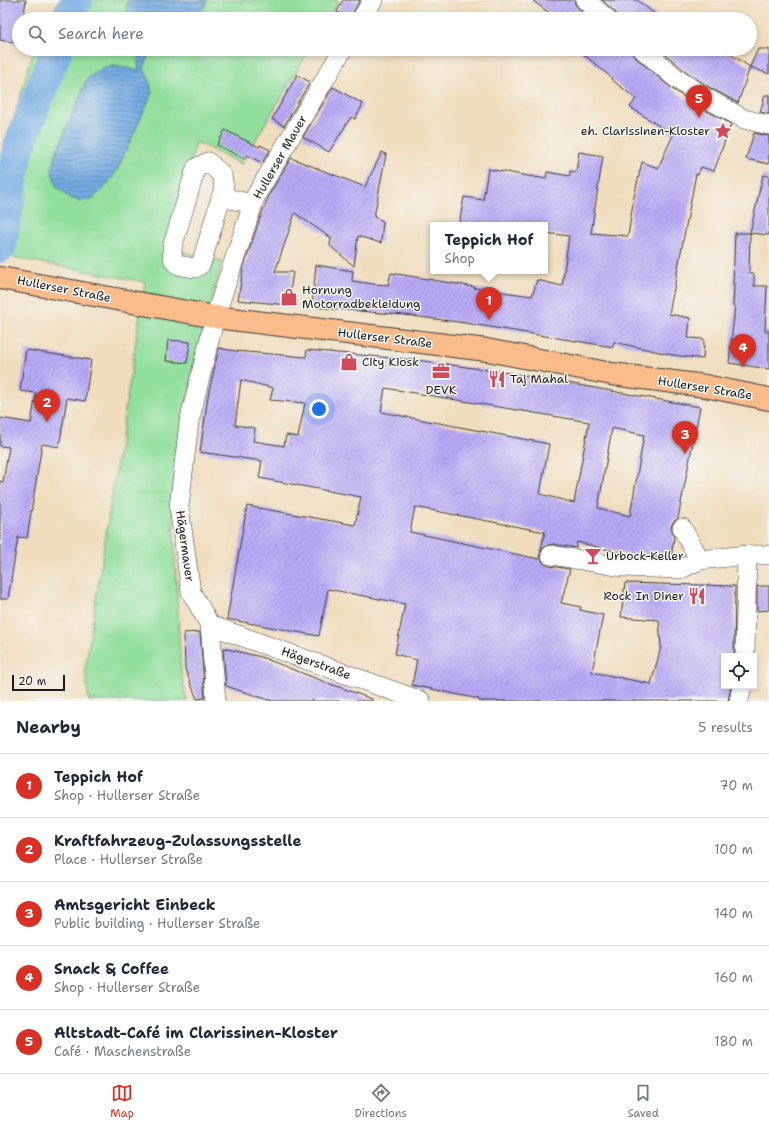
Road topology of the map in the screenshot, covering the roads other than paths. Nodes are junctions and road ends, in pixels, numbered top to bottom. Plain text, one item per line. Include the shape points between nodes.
1 (373, 0) edge
2 (585, 0) edge
3 (365, 12) edge
4 (599, 12) edge
5 (339, 56) edge
6 (650, 56) edge
7 (769, 125) edge
8 (221, 197) junction
9 (253, 204) junction
10 (6, 279) edge
11 (215, 317) junction
12 (769, 399) edge
13 (682, 528) dead end
14 (551, 555) dead end
15 (747, 555) junction
16 (769, 555) edge
17 (700, 560) junction
18 (210, 625) junction
19 (745, 653) edge
20 (741, 689) edge
21 (216, 701) edge
22 (421, 701) edge
23 (739, 701) edge

1 - 3 street
2 - 4 street
5 - 9 street, Hullerser Mauer
6 - 7 street via 701,95 744,119
8 - 8 street via 224,188 222,175 208,162 196,168 172,248 172,258 177,264 195,268 201,264
8 - 9 street
9 - 11 street, Hullerser Mauer
10 - 11 main road, Hullerser Straße
11 - 12 main road, Hullerser Straße via 487,350 612,374 705,386
11 - 18 street, Hägermauer via 189,422 179,507 191,592
13 - 17 street
14 - 17 street via 622,567 681,568
15 - 16 street
15 - 17 street
15 - 19 street
18 - 21 street, Hägermauer
18 - 22 street, Hägerstraße
20 - 23 street

